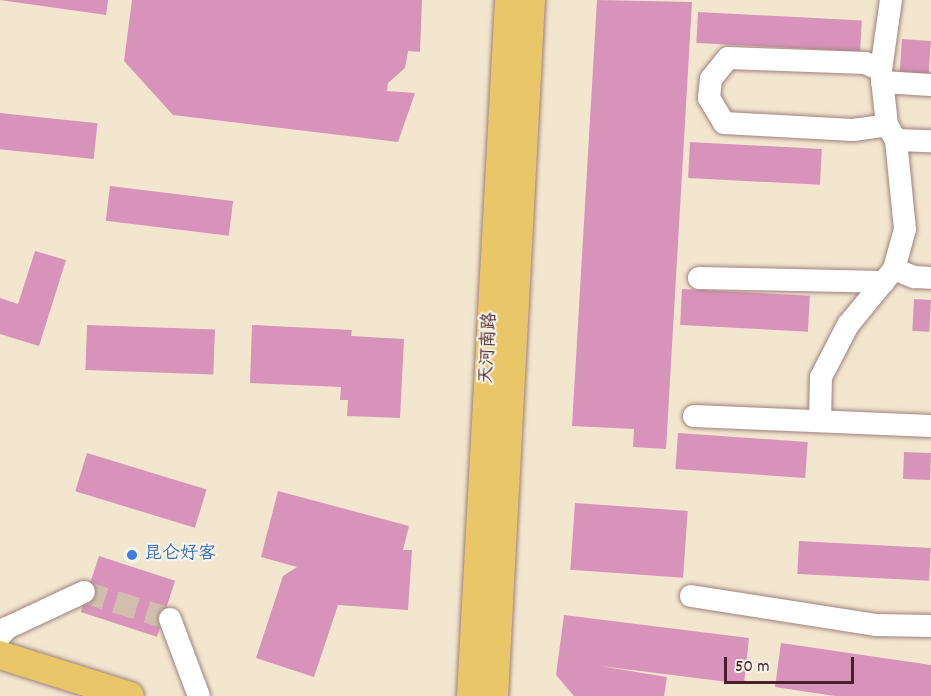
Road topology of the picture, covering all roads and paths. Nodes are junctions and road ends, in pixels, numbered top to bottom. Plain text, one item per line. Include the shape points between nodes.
1 (509, 0) edge
2 (531, 0) edge
3 (891, 0) edge
4 (882, 76) junction
5 (931, 85) edge
6 (891, 132) junction
7 (931, 141) edge
8 (889, 276) junction
9 (699, 278) dead end
10 (931, 278) edge
11 (694, 416) dead end
12 (820, 422) junction
13 (931, 426) edge
14 (84, 592) tunnel mouth
15 (691, 596) dead end
16 (170, 619) dead end
17 (931, 626) edge
18 (0, 636) edge
19 (0, 655) edge
20 (130, 696) edge
21 (198, 696) edge
22 (471, 696) edge
23 (494, 696) edge

1 - 22 main road, 天河南路
2 - 23 main road, 天河南路
3 - 4 street
4 - 5 street
4 - 6 street
4 - 6 street via 866,63 728,58 711,79 709,98 724,123
6 - 7 street
6 - 8 street via 905,229
8 - 9 street
8 - 10 street
8 - 12 street via 848,325 821,377
11 - 12 street
12 - 13 street
14 - 18 street via 7,628
15 - 17 street via 877,625
16 - 21 street
19 - 20 main road

